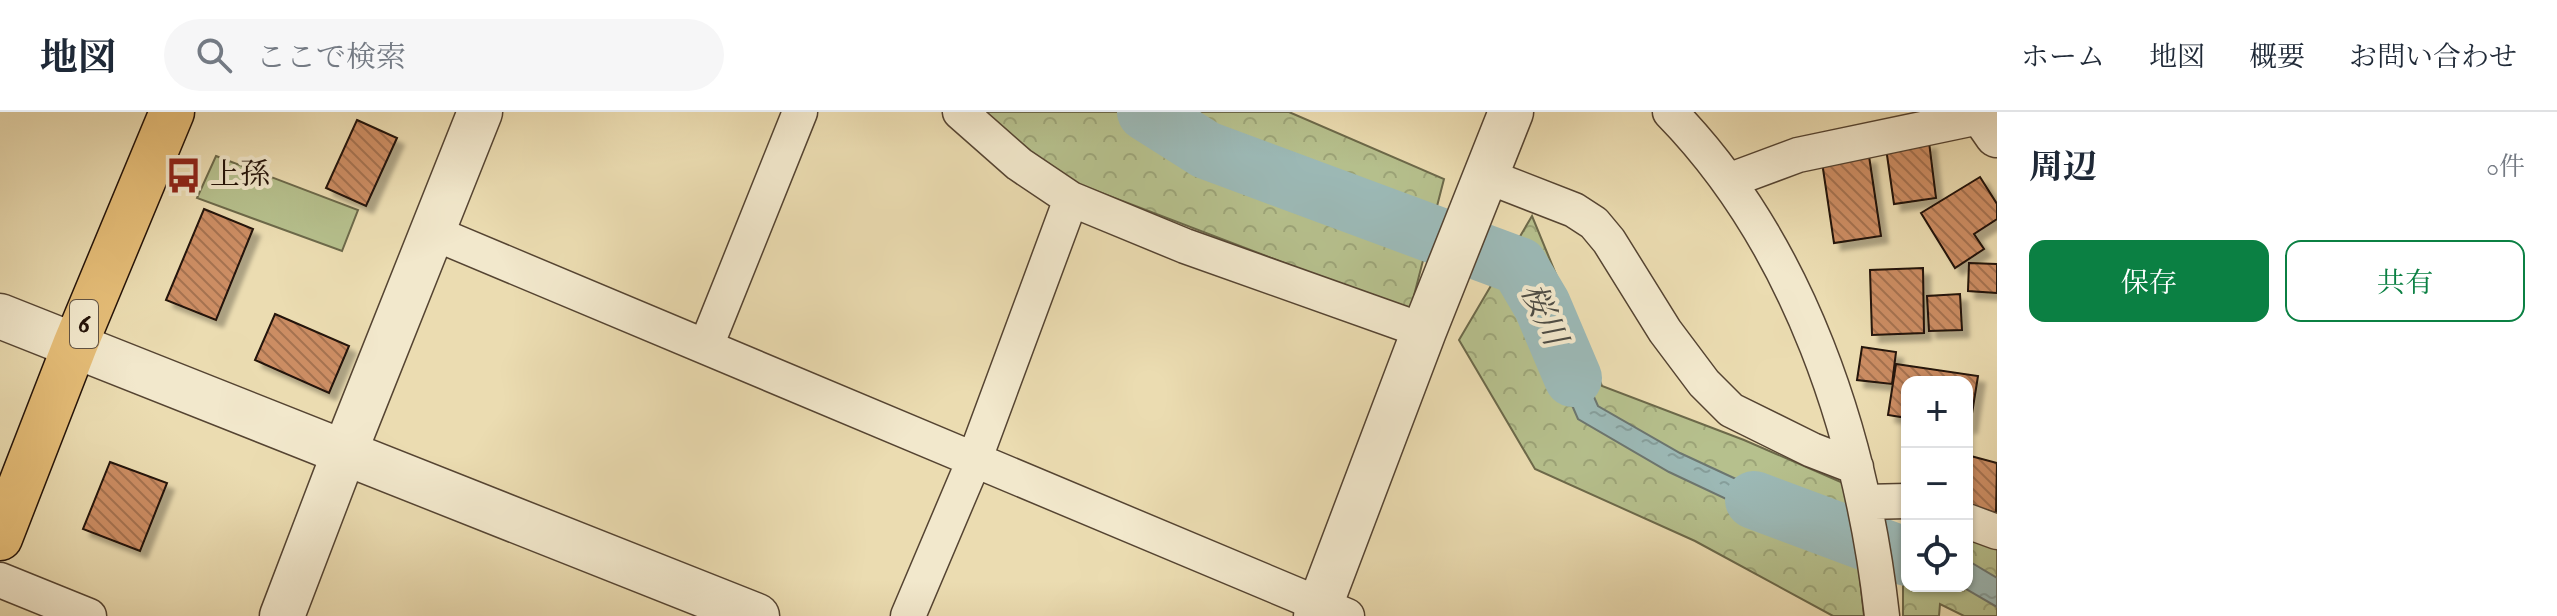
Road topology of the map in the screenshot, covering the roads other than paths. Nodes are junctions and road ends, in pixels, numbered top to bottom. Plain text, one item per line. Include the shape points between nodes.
1 (172, 112) edge
2 (480, 112) edge
3 (800, 112) edge
4 (960, 112) edge
5 (1511, 112) edge
6 (1670, 112) edge
7 (1987, 121) edge
8 (1728, 181) junction
9 (1481, 185) junction
10 (1071, 199) junction
11 (434, 233) junction
12 (0, 316) edge
13 (1424, 331) junction
14 (75, 345) junction
15 (706, 346) junction
16 (345, 451) junction
17 (975, 458) junction
18 (1856, 467) junction
19 (1901, 502) edge
20 (1865, 509) junction
21 (1973, 523) edge
22 (1997, 532) edge
23 (0, 538) edge
24 (0, 580) edge
25 (1328, 613) edge
26 (89, 616) edge
27 (282, 616) edge
28 (757, 616) edge
29 (908, 616) edge
30 (1882, 616) edge

1 - 14 highway, 6
2 - 11 street
3 - 15 street
4 - 10 street via 1019,164
5 - 9 street
6 - 8 street
7 - 8 street via 1798,155
8 - 18 street via 1788,282
9 - 13 street
9 - 18 street via 1574,210 1594,223 1665,331 1731,410
10 - 13 street via 1185,246
10 - 17 street
11 - 15 street
11 - 16 street
12 - 14 street
13 - 25 street
14 - 16 street
14 - 23 highway, 6
15 - 17 street
16 - 27 street
16 - 28 street
17 - 25 street
17 - 29 street
18 - 20 street
19 - 20 street
20 - 30 street
21 - 22 street
24 - 26 street

